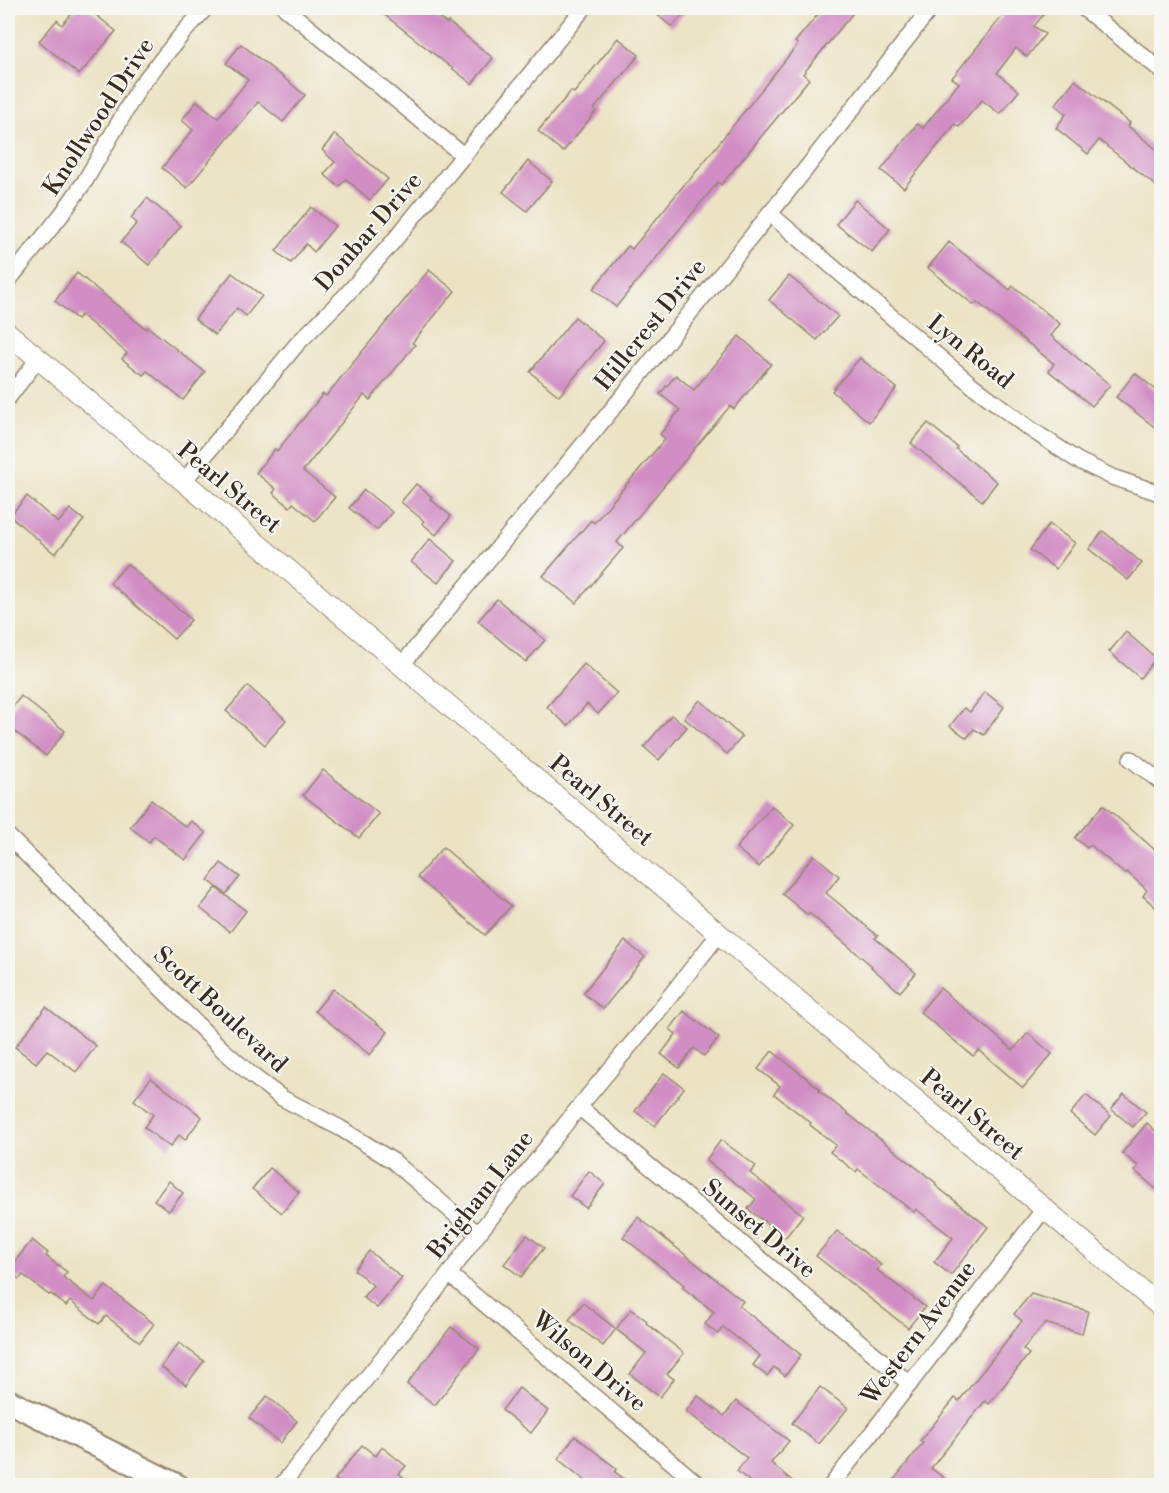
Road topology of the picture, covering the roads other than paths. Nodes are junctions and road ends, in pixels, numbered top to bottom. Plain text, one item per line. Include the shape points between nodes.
1 (206, 8) edge
2 (285, 8) edge
3 (584, 8) edge
4 (931, 8) edge
5 (1083, 8) edge
6 (1161, 71) edge
7 (464, 156) junction
8 (769, 213) junction
9 (8, 281) edge
10 (8, 333) edge
11 (38, 359) junction
12 (8, 398) edge
13 (183, 482) junction
14 (1161, 494) edge
15 (401, 666) junction
16 (1131, 759) dead end
17 (1161, 783) edge
18 (8, 836) edge
19 (719, 934) junction
20 (579, 1107) junction
21 (1044, 1209) junction
22 (478, 1234) junction
23 (449, 1274) junction
24 (1161, 1308) edge
25 (910, 1384) junction
26 (8, 1401) edge
27 (178, 1485) edge
28 (281, 1485) edge
29 (700, 1485) edge
30 (831, 1485) edge

1 - 9 street, Knollwood Drive via 140,86 85,181
2 - 7 street
3 - 7 street, Donbar Drive
4 - 8 street, Hillcrest Drive
5 - 6 street
7 - 13 street, Donbar Drive via 392,243 297,344
8 - 14 street, Lyn Road via 1026,426 1077,460
8 - 15 street, Hillcrest Drive
10 - 11 street, Pearl Street
11 - 12 street
11 - 13 street, Pearl Street
13 - 15 street, Pearl Street
15 - 19 street, Pearl Street
16 - 17 street
18 - 22 street, Scott Boulevard via 254,1077 282,1098 393,1161
19 - 20 street, Brigham Lane
19 - 21 street, Pearl Street
20 - 22 street, Brigham Lane
20 - 25 street, Sunset Drive
21 - 24 street, Pearl Street
21 - 25 street, Western Avenue
22 - 23 street, Brigham Lane
23 - 28 street, Brigham Lane
23 - 29 street, Wilson Drive
25 - 30 street, Western Avenue
26 - 27 main road

